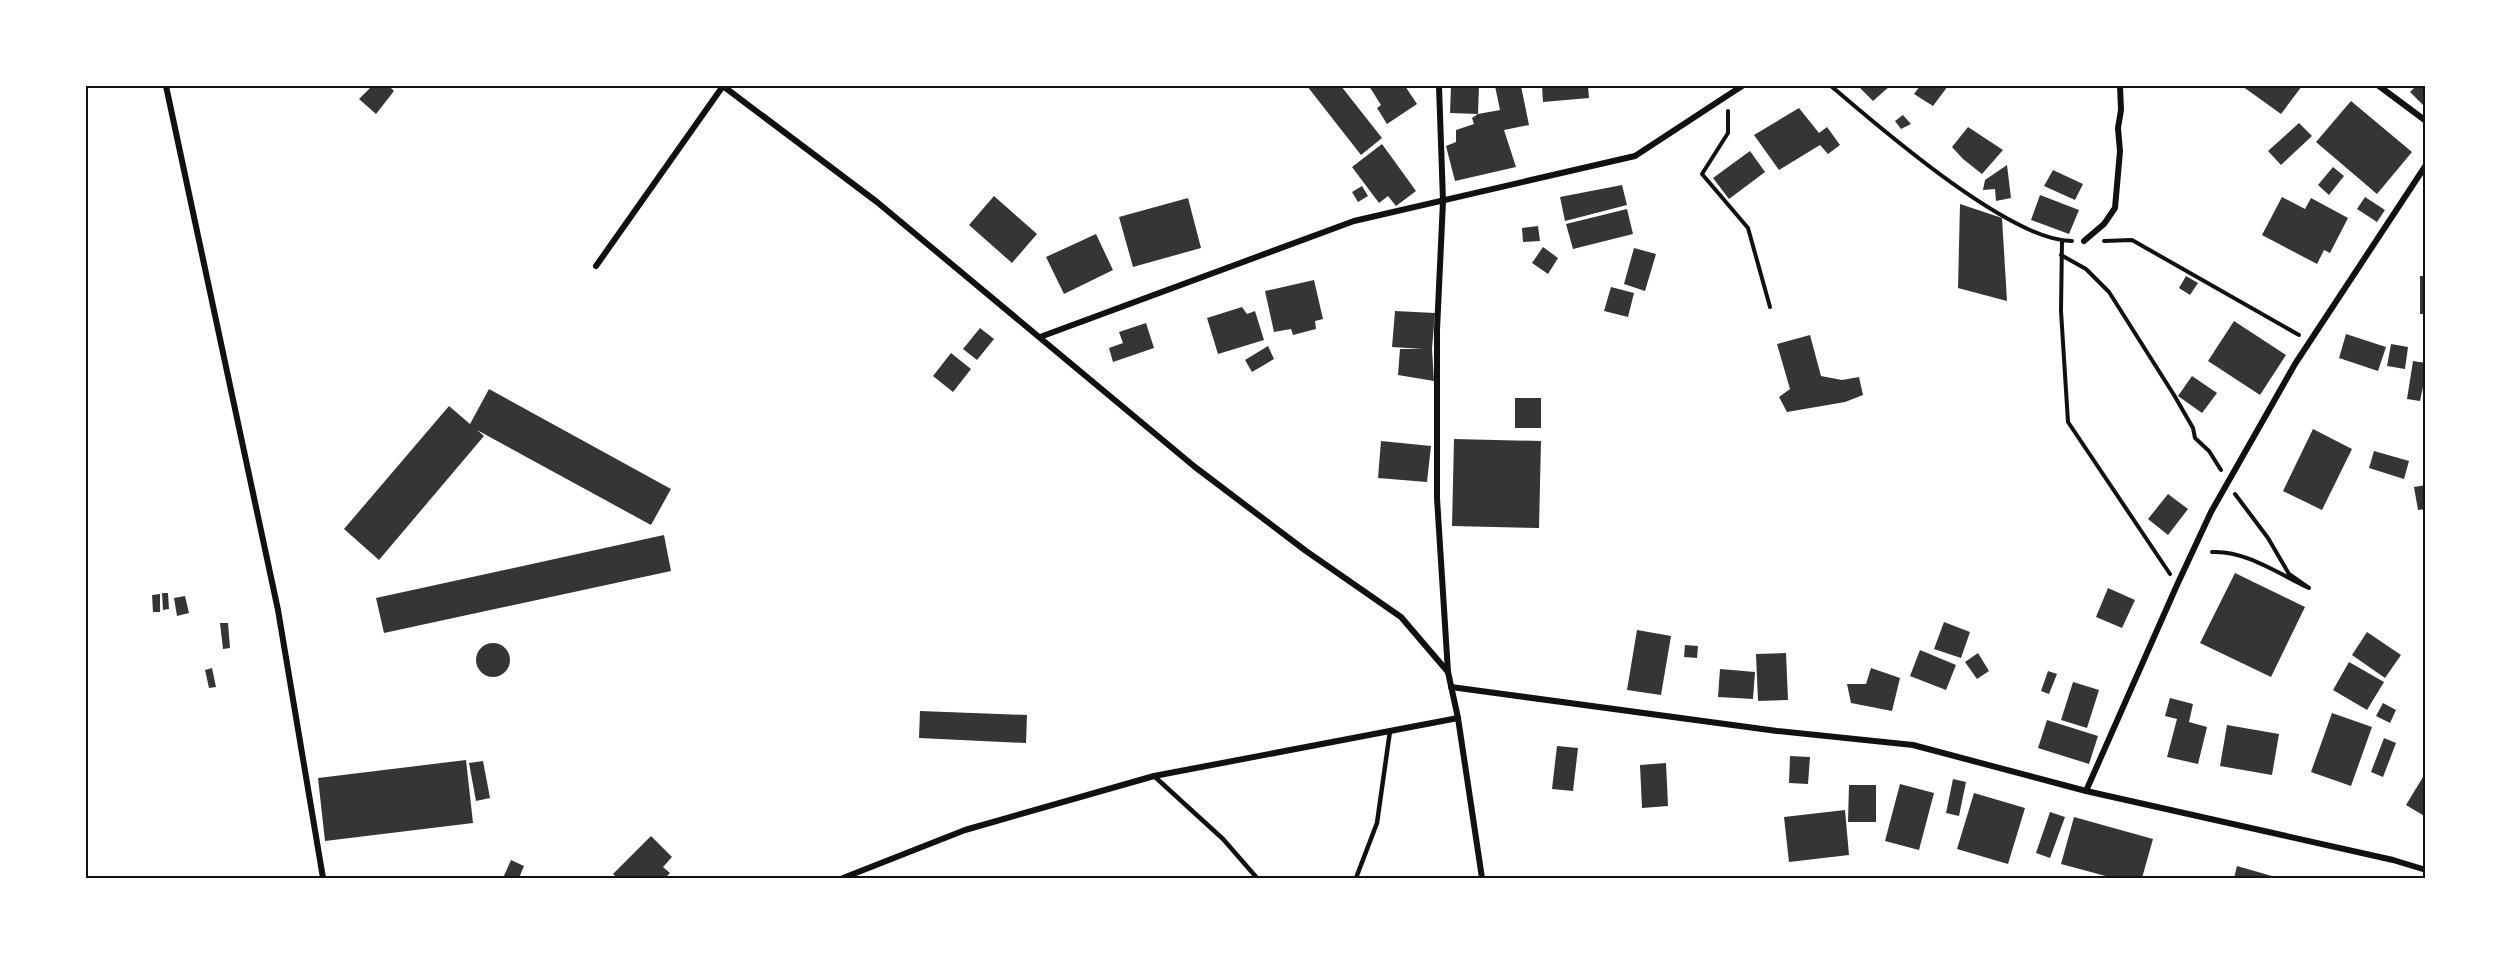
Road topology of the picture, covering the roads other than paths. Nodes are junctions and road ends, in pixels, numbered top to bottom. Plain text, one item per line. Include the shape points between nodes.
1 (165, 86) edge
2 (723, 86) edge
3 (1439, 86) edge
4 (1742, 86) edge
5 (2120, 86) edge
6 (2379, 86) edge
7 (2426, 122) edge
8 (2426, 165) edge
9 (1443, 201) junction
10 (2084, 241) road end
11 (596, 266) dead end
12 (1040, 337) junction
13 (1448, 672) junction
14 (1451, 687) junction
15 (1458, 718) junction
16 (1390, 731) junction
17 (1154, 776) junction
18 (2086, 791) junction
19 (2426, 870) edge
20 (323, 879) edge
21 (843, 879) edge
22 (1257, 879) edge
23 (1356, 879) edge
24 (1482, 879) edge

1 - 20 street via 278,610
2 - 11 street
2 - 12 street via 877,202
3 - 9 street
4 - 9 street via 1635,156
5 - 10 street via 2115,208
6 - 7 street
8 - 18 street via 2295,364 2211,512
9 - 12 street via 1354,221
9 - 13 street via 1437,330 1437,498
12 - 13 street via 1195,467 1401,617
13 - 14 street
14 - 15 street
14 - 18 street via 1912,745
15 - 16 street
15 - 24 street
16 - 17 street
16 - 23 lane via 1377,823
17 - 21 street via 965,830
17 - 22 lane via 1223,838
18 - 19 street

